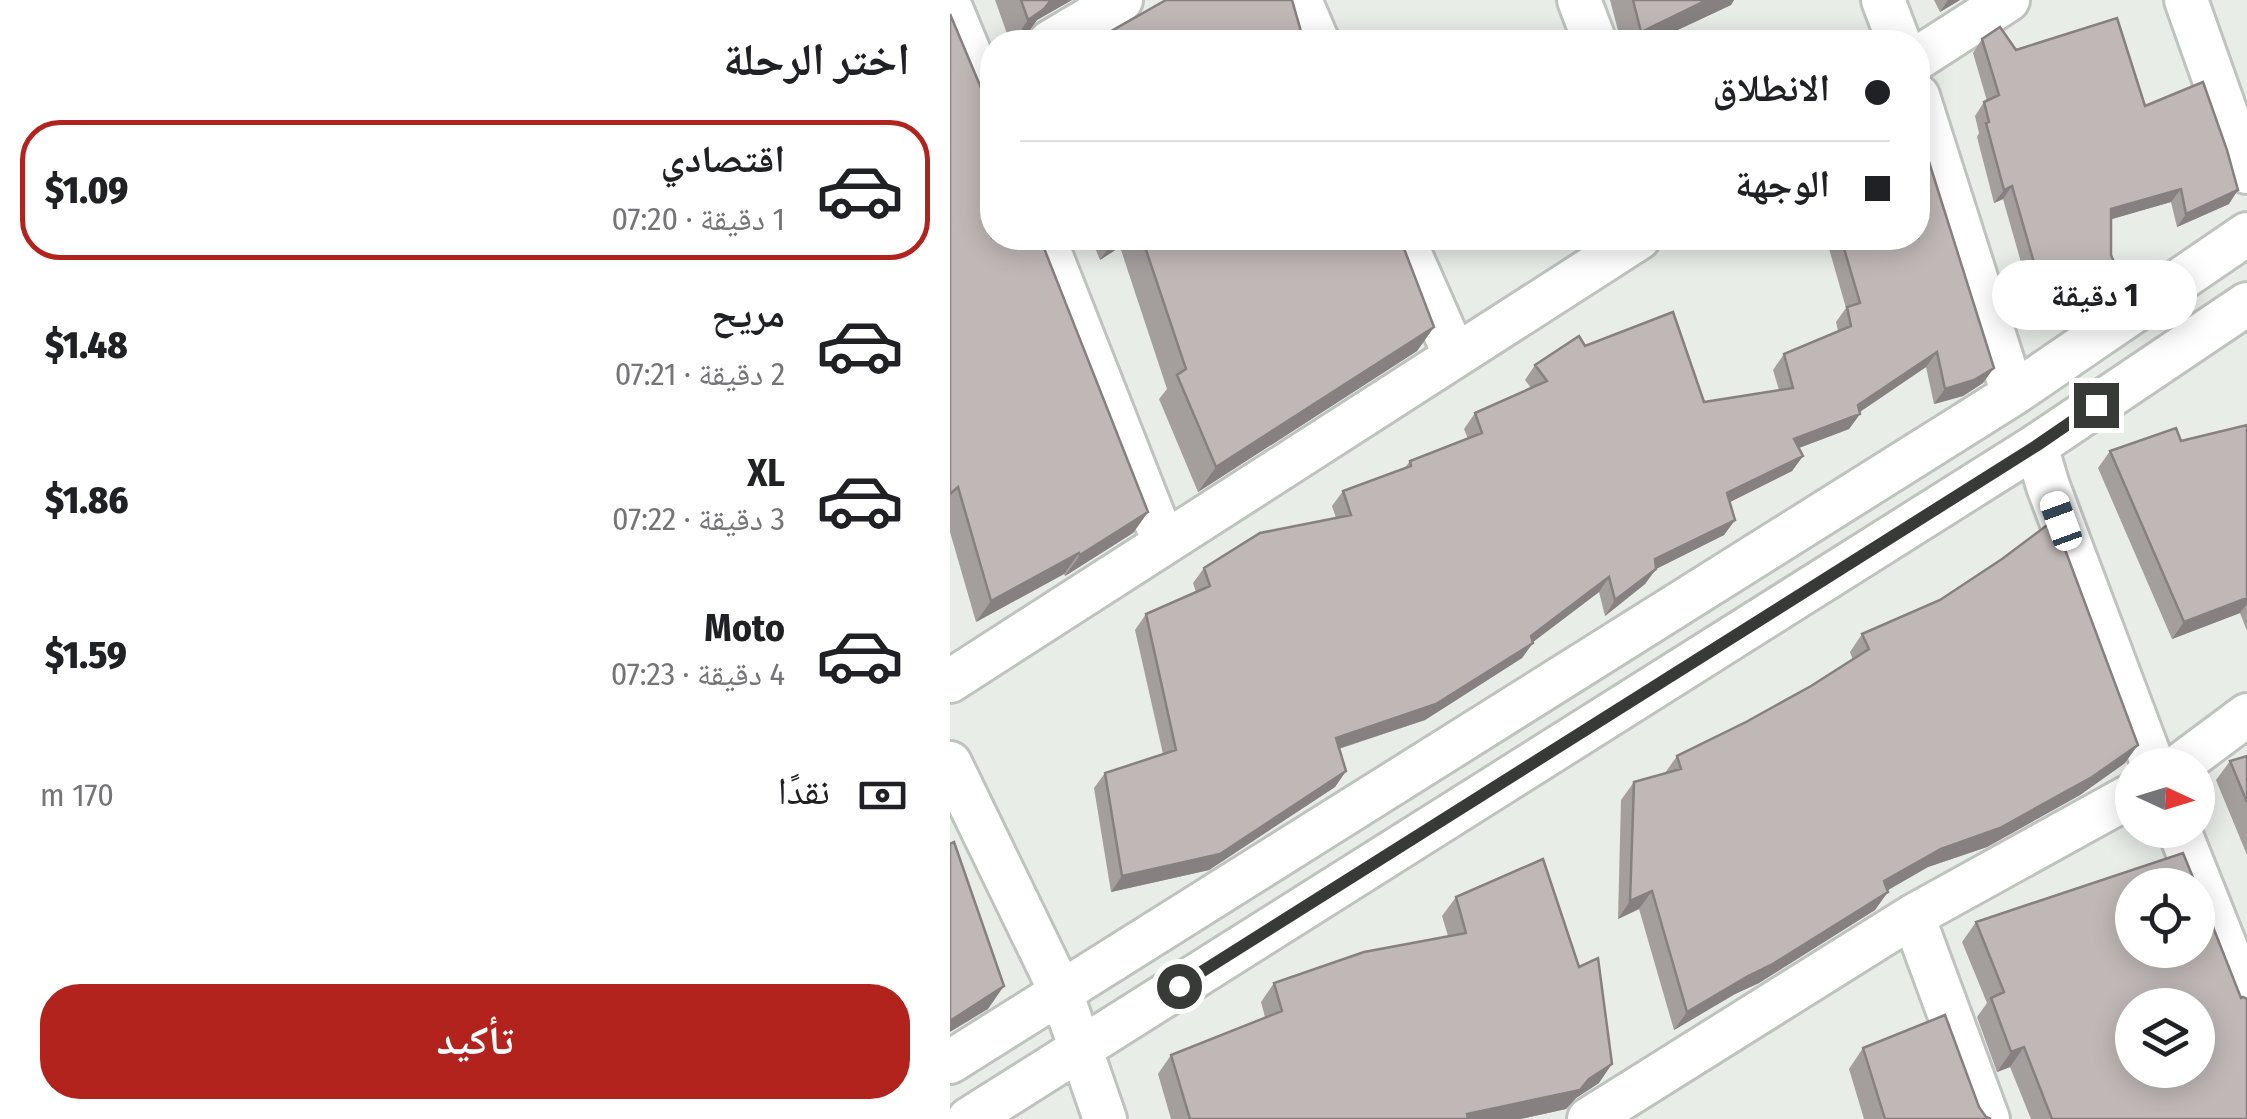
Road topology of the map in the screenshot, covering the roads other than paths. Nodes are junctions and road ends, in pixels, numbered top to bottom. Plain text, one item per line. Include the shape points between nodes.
1 (1121, 0) edge
2 (1300, 0) edge
3 (1579, 0) edge
4 (1883, 0) edge
5 (2008, 0) edge
6 (2186, 0) edge
7 (950, 6) edge
8 (1070, 30) edge
9 (1313, 30) edge
10 (1590, 30) edge
11 (1894, 30) edge
12 (1930, 50) edge
13 (980, 70) edge
14 (1930, 134) edge
15 (2247, 172) edge
16 (2247, 234) edge
17 (1049, 250) edge
18 (1408, 250) edge
19 (1620, 250) edge
20 (2247, 304) edge
21 (1455, 356) junction
22 (2012, 394) junction
23 (2036, 446) junction
24 (1164, 543) junction
25 (950, 681) edge
26 (2247, 716) edge
27 (2147, 748) edge
28 (2203, 748) edge
29 (950, 764) edge
30 (2115, 804) edge
31 (2186, 848) edge
32 (1913, 916) junction
33 (1061, 992) junction
34 (2247, 1000) edge
35 (1080, 1048) junction
36 (950, 1062) edge
37 (969, 1119) edge
38 (1105, 1119) edge
39 (1589, 1119) edge
40 (1988, 1119) edge

1 - 8 street
2 - 9 street
3 - 10 street
4 - 11 street
5 - 12 street
6 - 15 street
7 - 13 street
14 - 22 street
16 - 22 street
17 - 24 street
18 - 21 street
19 - 21 street
20 - 23 street
21 - 24 street
22 - 33 street
23 - 27 street
23 - 35 street
24 - 25 street
26 - 28 street
29 - 33 street
30 - 32 street
31 - 34 street
32 - 39 street
32 - 40 street
33 - 35 street
33 - 36 street
35 - 37 street
35 - 38 street

